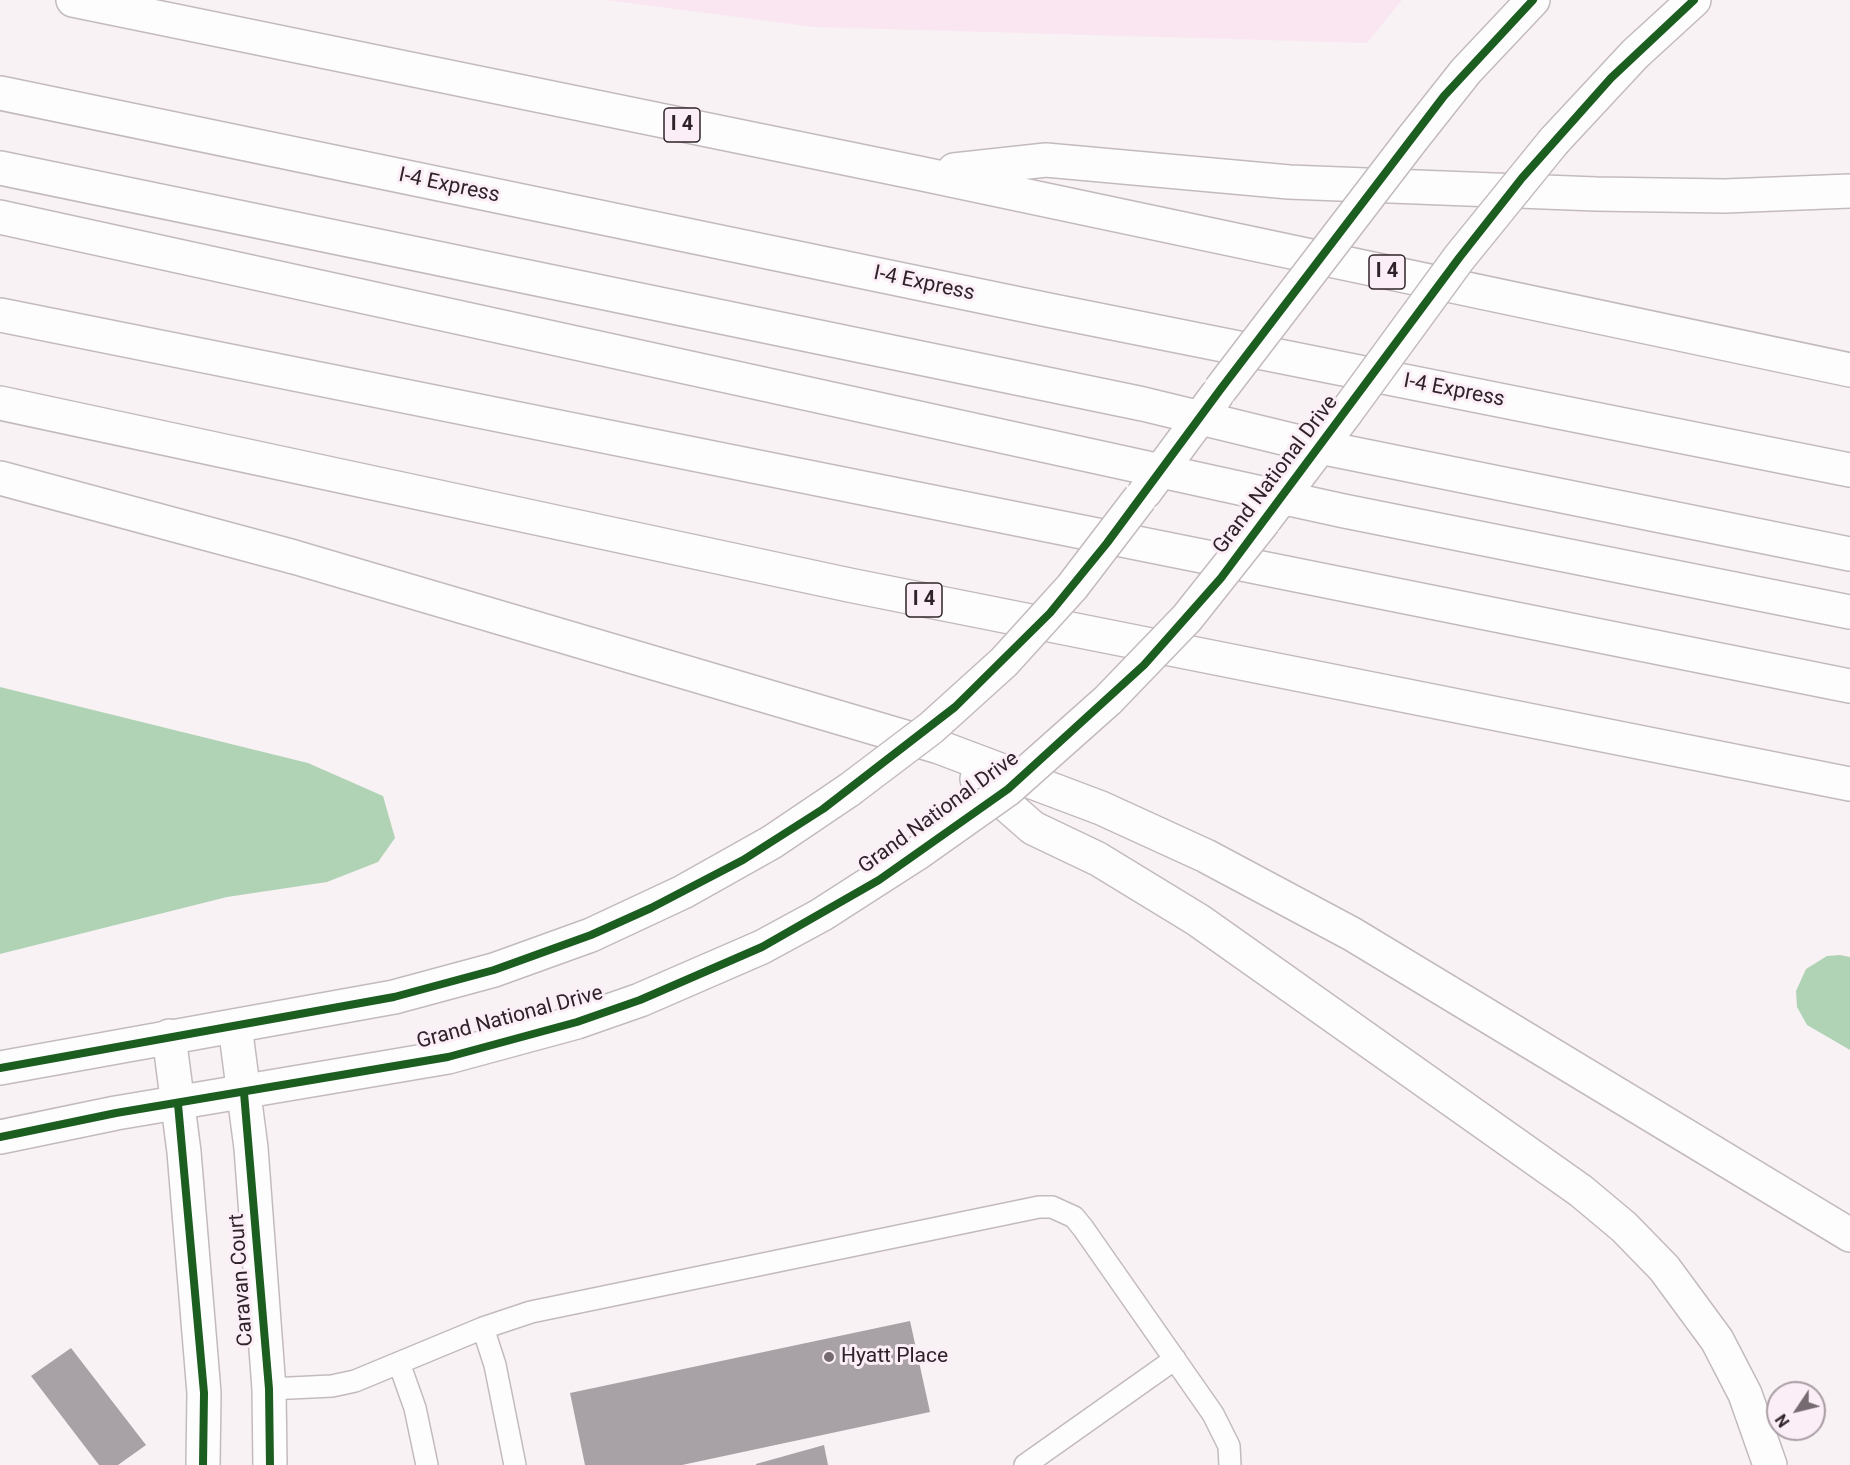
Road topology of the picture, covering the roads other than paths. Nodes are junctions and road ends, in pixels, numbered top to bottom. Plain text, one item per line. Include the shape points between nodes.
1 (73, 0) edge
2 (1533, 0) edge
3 (1694, 0) edge
4 (0, 93) edge
5 (0, 168) edge
6 (923, 174) junction
7 (1850, 191) edge
8 (0, 217) edge
9 (0, 315) edge
10 (1850, 370) edge
11 (0, 403) edge
12 (1200, 418) junction
13 (1320, 447) junction
14 (1161, 469) junction
15 (1850, 470) edge
16 (0, 478) edge
17 (1274, 508) junction
18 (1850, 554) edge
19 (1850, 612) edge
20 (1850, 686) edge
21 (939, 747) junction
22 (1850, 784) edge
23 (235, 1026) junction
24 (169, 1036) junction
25 (0, 1068) edge
26 (244, 1093) junction
27 (178, 1104) junction
28 (0, 1137) edge
29 (1850, 1235) edge
30 (483, 1328) junction
31 (1175, 1359) junction
32 (399, 1363) junction
33 (268, 1389) junction
34 (203, 1465) edge
35 (270, 1465) edge
36 (428, 1465) edge
37 (515, 1465) edge
38 (1025, 1465) edge
39 (1230, 1465) edge
40 (1770, 1465) edge

1 - 6 main road, I 4
2 - 12 main road, bridge via 1452,88
3 - 13 main road, Grand National Drive, bridge via 1635,54 1554,141 1473,240
4 - 15 main road, I-4 Express
5 - 12 main road
6 - 7 main road via 1046,160 1289,182 1607,195
6 - 10 main road, I 4
8 - 14 main road
9 - 20 main road
11 - 22 main road, I 4 via 861,588
12 - 13 main road
12 - 14 main road
13 - 17 main road, Grand National Drive
13 - 18 main road
14 - 17 main road
14 - 23 main road, bridge via 1078,580 1011,654 931,728 798,826 713,876 631,917 494,970 394,997
16 - 21 main road via 294,557
17 - 19 main road via 1356,514
17 - 26 main road, Grand National Drive, bridge via 1187,618 1108,700 1008,789 831,909 762,947 640,1000 577,1022 448,1057
21 - 29 main road via 1101,808 1206,856 1313,912
21 - 40 main road via 1033,828 1098,859 1198,920 1581,1191 1624,1227 1664,1268 1717,1340 1744,1394
23 - 24 main road
23 - 26 main road, Caravan Court
24 - 25 main road
24 - 27 main road
26 - 27 main road, Grand National Drive
26 - 33 main road, Caravan Court
27 - 28 main road, Grand National Drive
27 - 34 main road via 204,1393
30 - 31 lane via 531,1312 1052,1207 1074,1217 1083,1228
30 - 32 lane
30 - 37 lane via 495,1365
31 - 38 lane
31 - 39 lane via 1220,1424 1229,1446
32 - 33 lane via 344,1384
32 - 36 lane via 415,1408
33 - 35 main road, Caravan Court

